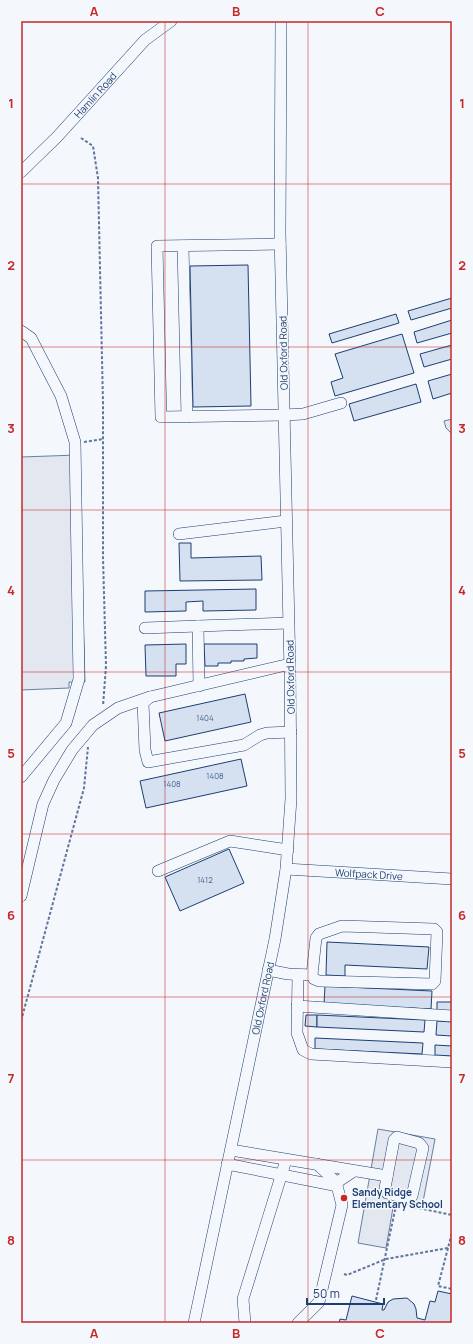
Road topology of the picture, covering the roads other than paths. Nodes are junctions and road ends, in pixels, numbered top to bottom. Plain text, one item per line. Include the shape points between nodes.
1 (171, 21) edge
2 (281, 21) edge
3 (21, 172) edge
4 (280, 244) junction
5 (183, 246) junction
6 (21, 331) edge
7 (341, 403) dead end
8 (284, 415) junction
9 (187, 417) junction
10 (286, 521) junction
11 (179, 534) dead end
12 (288, 623) junction
13 (198, 626) junction
14 (145, 628) dead end
15 (290, 664) junction
16 (199, 686) junction
17 (150, 697) junction
18 (291, 732) junction
19 (21, 777) edge
20 (288, 850) junction
21 (286, 869) junction
22 (158, 871) dead end
23 (452, 879) edge
24 (21, 896) edge
25 (268, 970) junction
26 (312, 975) junction
27 (298, 976) junction
28 (297, 1006) junction
29 (452, 1016) edge
30 (452, 1062) edge
31 (231, 1150) junction
32 (286, 1160) junction
33 (227, 1164) junction
34 (317, 1164) junction
35 (354, 1171) junction
36 (281, 1176) junction
37 (387, 1176) junction
38 (336, 1182) junction
39 (194, 1323) edge
40 (245, 1323) edge
41 (298, 1323) edge

1 - 3 street, Hamlin Road via 145,40 57,137
2 - 4 street, Old Oxford Road
4 - 5 street
4 - 8 street, Old Oxford Road
5 - 9 street
5 - 9 street via 157,246 161,417
6 - 19 street via 31,338 61,396 75,442 74,506 79,679 66,723
7 - 8 street via 303,414
8 - 9 street
8 - 10 street, Old Oxford Road
10 - 11 street
10 - 12 street, Old Oxford Road
12 - 13 street
12 - 15 street, Old Oxford Road
13 - 14 street
13 - 16 street
15 - 16 street
15 - 18 street, Old Oxford Road
16 - 17 street
17 - 18 street via 142,703 148,762 244,745 260,734
17 - 24 street via 118,708 103,717 87,731 72,750 43,804
18 - 20 street, Old Oxford Road
20 - 21 street, Old Oxford Road
20 - 22 street via 230,841
21 - 23 street, Wolfpack Drive
21 - 25 street, Old Oxford Road
25 - 27 street
25 - 31 street, Old Oxford Road
26 - 26 street via 316,938 330,930 342,926 434,929 437,932 435,981 432,984 319,981
26 - 27 street
27 - 28 street
28 - 29 street
28 - 30 street via 299,1042 303,1050 311,1054
31 - 32 street
31 - 33 street, Old Oxford Road
32 - 34 street
32 - 36 street
33 - 36 street
33 - 39 street, Old Oxford Road
34 - 35 street
34 - 38 street
35 - 37 street
35 - 38 street
36 - 38 street via 333,1184
36 - 40 street via 243,1300
37 - 37 street via 394,1140 397,1138 420,1143 423,1148 412,1196 409,1199 387,1193
38 - 41 street via 342,1204 319,1302

